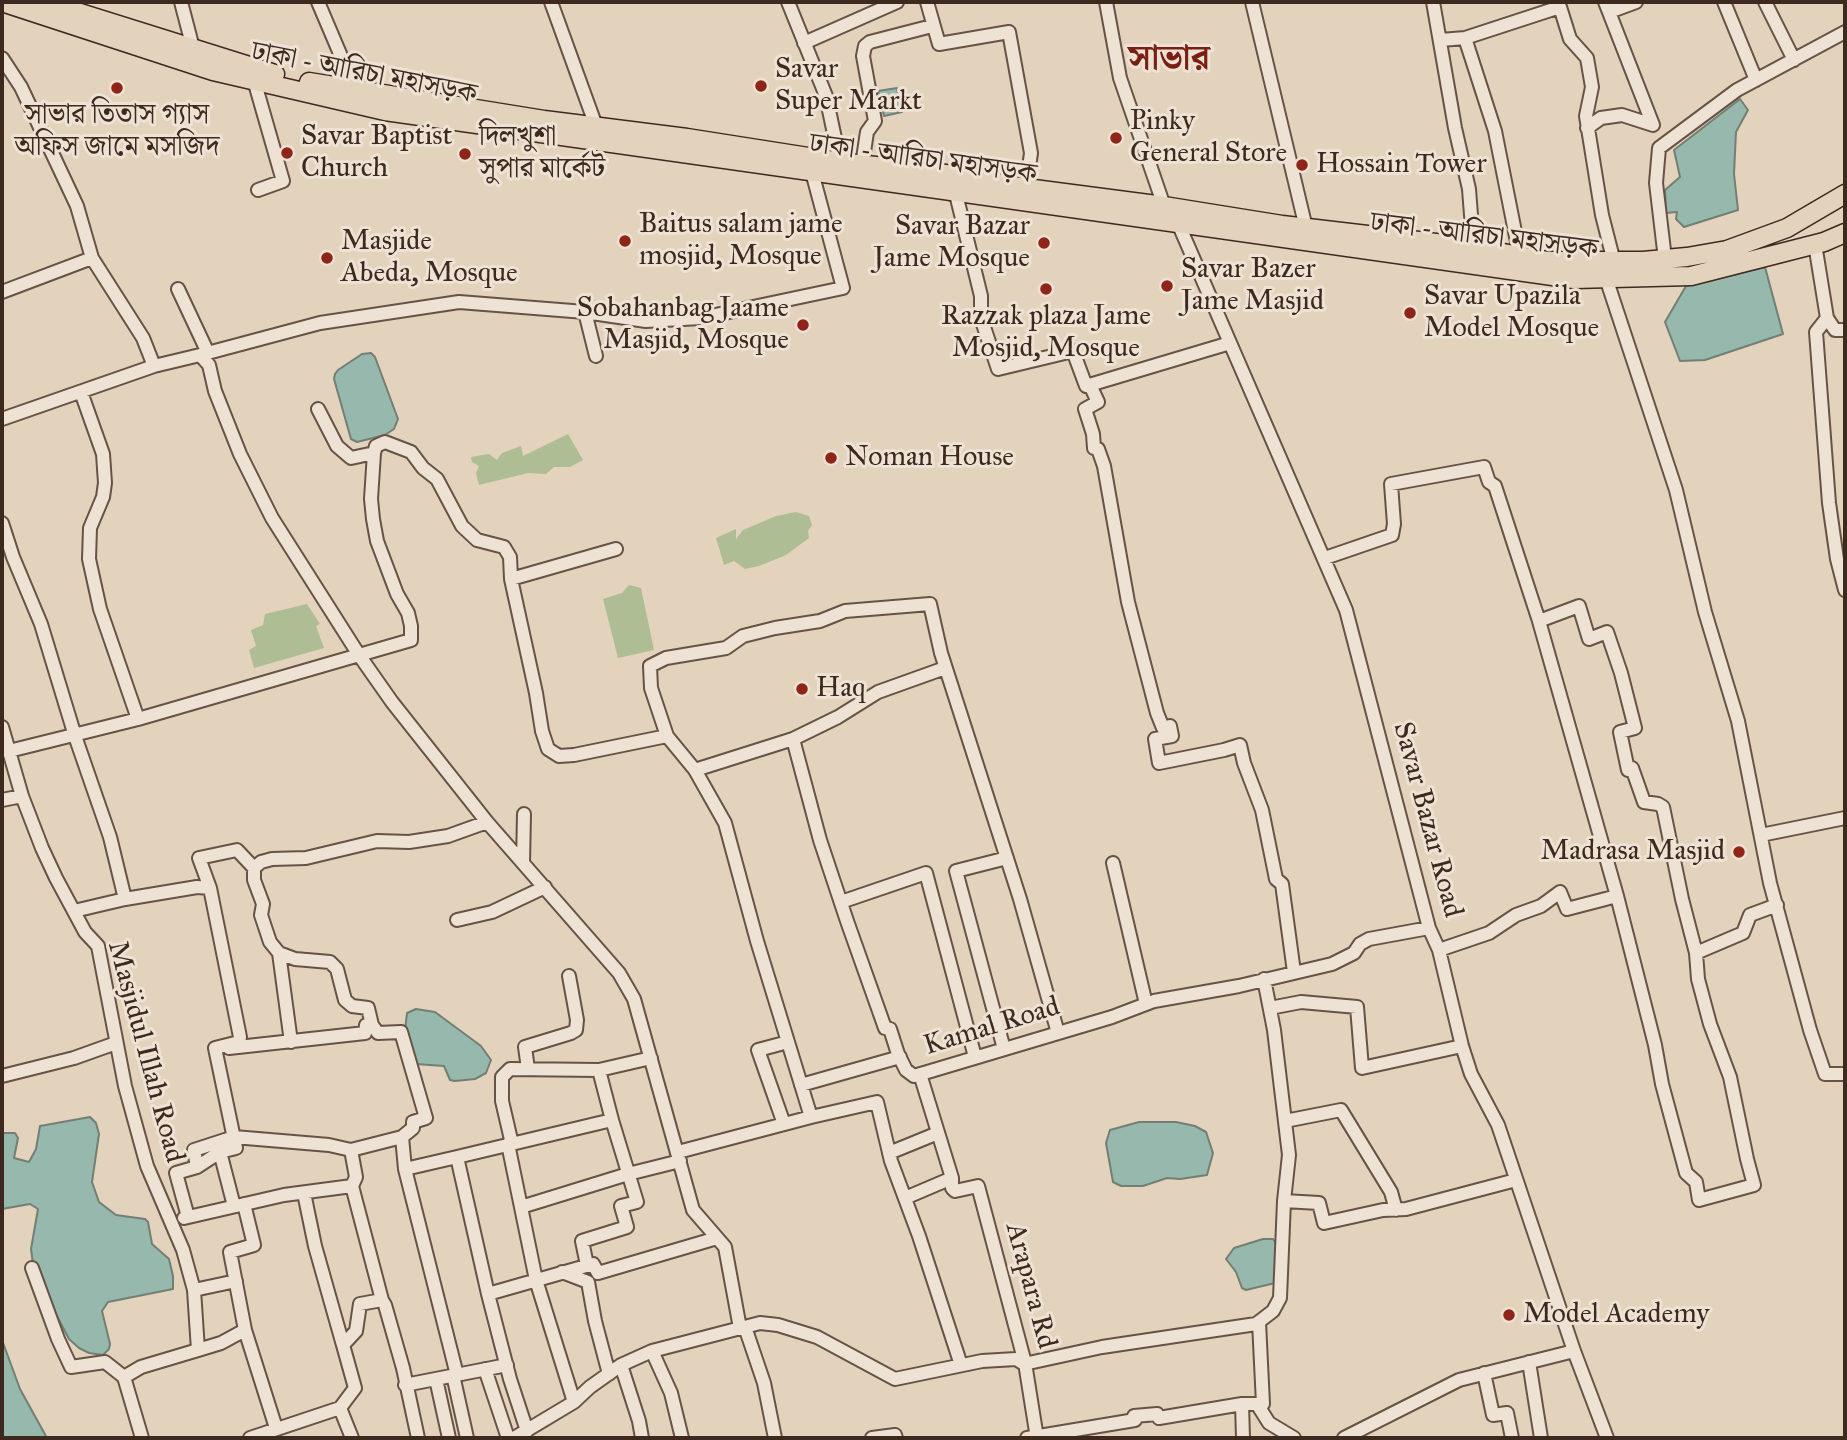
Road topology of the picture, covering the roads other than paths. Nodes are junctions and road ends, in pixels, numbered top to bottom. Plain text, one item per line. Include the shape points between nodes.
1 (2, 2) edge
2 (45, 2) edge
3 (181, 2) edge
4 (318, 2) edge
5 (551, 2) edge
6 (788, 2) edge
7 (897, 2) edge
8 (927, 2) edge
9 (1106, 2) edge
10 (1252, 2) edge
11 (1433, 2) edge
12 (1636, 2) edge
13 (1724, 2) edge
14 (1765, 2) edge
15 (1559, 5) edge
16 (1607, 7) edge
17 (932, 26) junction
18 (1845, 32) edge
19 (1465, 38) junction
20 (1441, 40) junction
21 (804, 43) junction
22 (193, 48) junction
23 (2, 58) edge
24 (1794, 60) junction
25 (254, 80) junction
26 (1756, 80) junction
27 (355, 89) junction
28 (596, 126) junction
29 (1587, 128) junction
30 (840, 162) junction
31 (862, 164) junction
32 (812, 172) junction
33 (1026, 188) junction
34 (258, 190) dead end
35 (955, 190) junction
36 (1845, 194) edge
37 (1164, 206) junction
38 (1178, 223) junction
39 (1306, 228) junction
40 (1845, 233) edge
41 (1815, 244) junction
42 (1470, 247) junction
43 (1520, 257) junction
44 (92, 258) junction
45 (1665, 259) junction
46 (1610, 270) junction
47 (178, 289) dead end
48 (2, 292) edge
49 (585, 312) junction
50 (1827, 318) junction
51 (1845, 330) edge
52 (1230, 343) junction
53 (204, 354) junction
54 (596, 356) dead end
55 (154, 366) junction
56 (1090, 385) junction
57 (81, 392) junction
58 (318, 409) dead end
59 (2, 419) edge
60 (374, 453) junction
61 (2, 523) edge
62 (616, 549) dead end
63 (1325, 558) junction
64 (511, 579) junction
65 (1845, 590) edge
66 (1539, 621) junction
67 (359, 655) junction
68 (946, 668) junction
69 (138, 719) junction
70 (2, 727) edge
71 (75, 736) junction
72 (667, 736) junction
73 (793, 739) junction
74 (9, 751) junction
75 (695, 770) junction
76 (22, 796) junction
77 (2, 800) edge
78 (524, 814) dead end
79 (1845, 818) edge
80 (487, 822) junction
81 (1761, 835) junction
82 (1007, 858) junction
83 (523, 863) junction
84 (1113, 863) dead end
85 (254, 868) junction
86 (545, 887) junction
87 (210, 888) junction
88 (1617, 896) junction
89 (125, 900) junction
90 (841, 902) junction
91 (1777, 905) junction
92 (74, 911) junction
93 (457, 920) dead end
94 (1429, 928) junction
95 (1439, 950) junction
96 (278, 953) junction
97 (1696, 953) junction
98 (1294, 972) junction
99 (569, 976) dead end
100 (1264, 979) junction
101 (1146, 1004) junction
102 (1270, 1008) junction
103 (372, 1025) junction
104 (1058, 1033) junction
105 (291, 1041) junction
106 (788, 1042) junction
107 (117, 1043) junction
108 (1462, 1046) junction
109 (215, 1048) junction
110 (1004, 1049) junction
111 (900, 1057) junction
112 (975, 1057) junction
113 (651, 1058) junction
114 (528, 1069) junction
115 (599, 1070) junction
116 (920, 1074) junction
117 (2, 1076) edge
118 (1844, 1078) edge
119 (801, 1085) junction
120 (811, 1117) junction
121 (611, 1120) junction
122 (1285, 1121) junction
123 (784, 1124) junction
124 (938, 1133) junction
125 (402, 1136) junction
126 (234, 1138) junction
127 (510, 1144) junction
128 (351, 1150) junction
129 (220, 1152) junction
130 (889, 1153) junction
131 (457, 1157) junction
132 (679, 1157) junction
133 (197, 1167) junction
134 (405, 1169) junction
135 (628, 1174) junction
136 (952, 1178) junction
137 (1516, 1180) junction
138 (352, 1186) junction
139 (304, 1193) junction
140 (905, 1198) junction
141 (1284, 1201) junction
142 (239, 1205) junction
143 (522, 1207) junction
144 (1396, 1209) junction
145 (717, 1238) junction
146 (587, 1265) junction
147 (32, 1268) dead end
148 (561, 1272) junction
149 (236, 1280) junction
150 (536, 1280) junction
151 (194, 1290) junction
152 (488, 1294) junction
153 (382, 1300) junction
154 (1259, 1322) junction
155 (743, 1327) junction
156 (245, 1330) junction
157 (343, 1345) junction
158 (198, 1350) junction
159 (652, 1351) junction
160 (1574, 1351) junction
161 (1529, 1362) junction
162 (1025, 1363) junction
163 (507, 1365) junction
164 (621, 1365) junction
165 (961, 1365) junction
166 (485, 1369) junction
167 (1484, 1373) junction
168 (609, 1374) junction
169 (455, 1375) junction
170 (124, 1377) junction
171 (436, 1379) junction
172 (405, 1385) junction
173 (574, 1402) junction
174 (1242, 1404) junction
175 (1257, 1404) junction
176 (340, 1408) junction
177 (276, 1428) junction
178 (527, 1431) junction
179 (142, 1438) edge
180 (250, 1438) edge
181 (352, 1438) edge
182 (418, 1438) edge
183 (449, 1438) edge
184 (467, 1438) edge
185 (508, 1438) edge
186 (514, 1438) edge
187 (642, 1438) edge
188 (682, 1438) edge
189 (775, 1438) edge
190 (872, 1438) edge
191 (896, 1438) edge
192 (1033, 1438) edge
193 (1243, 1438) edge
194 (1294, 1438) edge
195 (1344, 1438) edge
196 (1512, 1438) edge
197 (1541, 1438) edge
198 (1607, 1438) edge

1 - 25 highway, ঢাকা - আরিচা মহাসড়ক via 213,71
2 - 22 highway, ঢাকা - আরিচা মহাসড়ক
3 - 22 street
4 - 27 street
5 - 28 street
6 - 21 street
7 - 21 street
8 - 17 street
9 - 37 street via 1121,78
10 - 39 street
11 - 20 street
12 - 16 street
13 - 26 street
14 - 24 street
15 - 19 street
15 - 29 street via 1570,39 1587,58 1592,87
16 - 29 street via 1653,125 1622,115 1601,118
17 - 31 street via 865,46 875,121 867,132
17 - 33 street via 939,44 1009,32 1031,153
18 - 24 street
19 - 20 street
19 - 43 street via 1495,131
20 - 42 street via 1469,189
21 - 30 street via 826,96
22 - 27 highway, ঢাকা - আরিচা মহাসড়ক via 290,79
23 - 44 street via 21,87 77,206
24 - 26 street
25 - 32 highway, ঢাকা - আরিচা মহাসড়ক via 385,111
25 - 34 street via 283,181
26 - 45 street via 1659,148 1656,183
27 - 28 highway, ঢাকা - আরিচা মহাসড়ক
28 - 30 highway, ঢাকা - আরিচা মহাসড়ক
29 - 46 street
30 - 31 highway, ঢাকা - আরিচা মহাসড়ক
31 - 33 highway, ঢাকা - আরিচা মহাসড়ক
32 - 35 highway, ঢাকা - আরিচা মহাসড়ক
32 - 49 street via 843,288 701,318 646,321
33 - 37 highway, ঢাকা - আরিচা মহাসড়ক
35 - 38 highway, ঢাকা - আরিচা মহাসড়ক
35 - 56 street via 981,296 981,318 998,369 1073,351
36 - 45 highway, ঢাকা - আরিচা মহাসড়ক via 1762,239 1709,254
37 - 39 highway, ঢাকা - আরিচা মহাসড়ক
38 - 46 highway, ঢাকা - আরিচা মহাসড়ক via 1574,279
38 - 52 street, Savar Bazar Road
39 - 42 highway, ঢাকা - আরিচা মহাসড়ক
40 - 41 highway, ঢাকা - আরিচা মহাসড়ক
41 - 46 highway, ঢাকা - আরিচা মহাসড়ক via 1691,276
41 - 50 street
42 - 43 highway, ঢাকা - আরিচা মহাসড়ক
43 - 46 highway, ঢাকা - আরিচা মহাসড়ক
44 - 48 street
44 - 55 street via 143,338
45 - 46 highway, ঢাকা - আরিচা মহাসড়ক
46 - 81 street via 1738,721
47 - 53 street
49 - 53 street via 459,302 320,323
49 - 54 street
50 - 51 street via 1835,330
50 - 65 street via 1816,332 1819,382 1829,503
52 - 56 street
52 - 63 street, Savar Bazar Road
53 - 55 street
53 - 67 street via 240,454 272,518
55 - 57 street
56 - 98 street via 1098,402 1085,409 1094,448 1104,466 1128,602 1157,713 1163,728 1170,726 1172,736 1155,739 1159,763 1240,745 1262,810 1276,878 1282,884
57 - 59 street
57 - 69 street via 103,454 105,483 90,528 89,559 100,609
58 - 60 street via 337,446 351,458
60 - 64 street via 376,446 385,442 411,452 437,479 462,526 477,540 504,547 510,557
60 - 67 street via 371,499 377,541 408,613 411,640
61 - 71 street via 41,624
62 - 64 street
63 - 66 street via 1392,535 1391,484 1484,467 1495,486
63 - 94 street, Savar Bazar Road via 1346,610
64 - 72 street via 548,749 559,756 575,755
66 - 88 street
66 - 97 street via 1579,606 1589,639 1606,632 1635,728 1620,732 1628,770 1632,768 1644,802 1663,807
67 - 69 street
67 - 80 street
68 - 72 street via 930,604 845,611 820,621 775,628 743,636 726,648 666,658 650,666 651,688
68 - 73 street via 877,692
68 - 82 street
69 - 71 street
70 - 74 street, Masjidul Illah Road
71 - 74 street
71 - 89 street via 110,837
72 - 75 street
73 - 75 street
73 - 90 street, Kamal Road
74 - 76 street, Masjidul Illah Road
75 - 106 street via 725,823
76 - 77 street
76 - 92 street, Masjidul Illah Road
78 - 83 street
79 - 81 street
80 - 83 street
80 - 85 street via 448,836 377,841 306,858 272,859
81 - 91 street
82 - 104 street
82 - 110 street via 956,871
83 - 86 street
84 - 101 street
85 - 87 street via 237,850 199,858
85 - 96 street via 263,904 261,915
86 - 93 street via 492,912
86 - 113 street via 619,973 634,999
87 - 89 street
87 - 109 street via 240,1037 239,1042
88 - 95 street via 1567,909 1560,892 1489,933
88 - 97 street via 1686,1173 1696,1182 1699,1200 1755,1185 1730,1077 1698,979
89 - 92 street
90 - 111 street, Kamal Road via 885,1028 890,1029
90 - 112 street via 926,873
91 - 97 street via 1750,915 1743,933
91 - 118 street via 1819,1059 1825,1074
92 - 107 street, Masjidul Illah Road via 97,946
94 - 95 street, Savar Bazar Road
94 - 98 street, Kamal Road via 1369,939 1332,964
95 - 108 street, Savar Bazar Road
96 - 103 street via 330,962 337,970 345,1000 368,1008
96 - 105 street
98 - 100 street, Kamal Road
99 - 114 street via 576,1030 524,1047
100 - 101 street, Kamal Road
100 - 102 street
101 - 104 street, Kamal Road
102 - 108 street via 1301,1002 1357,1007 1362,1068
102 - 122 street
103 - 105 street via 366,1025 365,1033
103 - 125 street via 378,1033 401,1032 426,1118 413,1122 413,1128
104 - 110 street, Kamal Road
105 - 109 street
106 - 119 street
106 - 123 street via 758,1050
107 - 117 street
107 - 151 street, Masjidul Illah Road via 148,1166 183,1250
108 - 137 street, Savar Bazar Road via 1498,1125
109 - 126 street
110 - 112 street, Kamal Road
111 - 116 street, Kamal Road via 906,1070 914,1076
111 - 119 street
112 - 116 street, Kamal Road
113 - 115 street
113 - 132 street
114 - 115 street
114 - 127 street via 510,1069 502,1077
115 - 121 street
116 - 124 street
119 - 120 street
120 - 123 street
120 - 130 street via 877,1102
121 - 127 street
121 - 135 street
122 - 141 street via 1289,1155
122 - 144 street via 1341,1110 1391,1192
123 - 132 street
124 - 130 street
124 - 136 street
125 - 128 street
125 - 134 street
126 - 128 street
126 - 129 street via 236,1148
126 - 133 street via 194,1150
127 - 131 street
127 - 143 street
128 - 138 street via 356,1177
129 - 133 street
129 - 142 street
130 - 140 street
131 - 134 street
131 - 152 street
132 - 135 street
132 - 145 street via 693,1210
133 - 142 street via 176,1173 186,1217
134 - 169 street
135 - 143 street
135 - 146 street via 637,1202 621,1206 627,1227 582,1241
136 - 140 street
136 - 162 street, Arapara Rd via 955,1191 978,1186
137 - 144 street
137 - 160 street, Savar Bazar Road
138 - 139 street
138 - 153 street
139 - 142 street
139 - 157 street
140 - 165 street
141 - 144 street via 1319,1203 1324,1223
141 - 154 street via 1280,1298
142 - 149 street via 254,1245 230,1252
143 - 150 street
145 - 146 street via 598,1273 593,1264
145 - 155 street via 724,1247
146 - 148 street
147 - 170 street via 71,1367 105,1362
148 - 150 street
148 - 168 street via 588,1282
149 - 151 street
149 - 156 street
150 - 152 street
150 - 173 street
151 - 158 street, Masjidul Illah Road
152 - 163 street
153 - 157 street via 360,1304 356,1331
153 - 172 street
154 - 162 street
154 - 175 street via 1263,1404
155 - 159 street
155 - 165 street via 760,1322 817,1337 895,1379
155 - 189 street via 764,1383
156 - 158 street
156 - 177 street
157 - 176 street via 355,1388
158 - 170 street via 141,1367
159 - 164 street
159 - 188 street via 671,1393
160 - 161 street
160 - 198 street, Savar Bazar Road
161 - 167 street
161 - 197 street
162 - 165 street via 1016,1359
162 - 192 street, Arapara Rd
163 - 166 street
163 - 178 street
164 - 168 street
164 - 187 street
166 - 169 street
166 - 185 street
167 - 195 street via 1459,1380
167 - 196 street via 1493,1415 1507,1413
168 - 173 street
169 - 171 street
169 - 184 street
170 - 179 street
171 - 172 street
171 - 183 street
172 - 182 street
173 - 178 street
174 - 175 street
174 - 192 street via 1159,1418 1134,1416 1135,1420
174 - 193 street
175 - 194 street via 1269,1423
176 - 177 street
176 - 181 street
177 - 180 street
178 - 186 street
190 - 191 street

